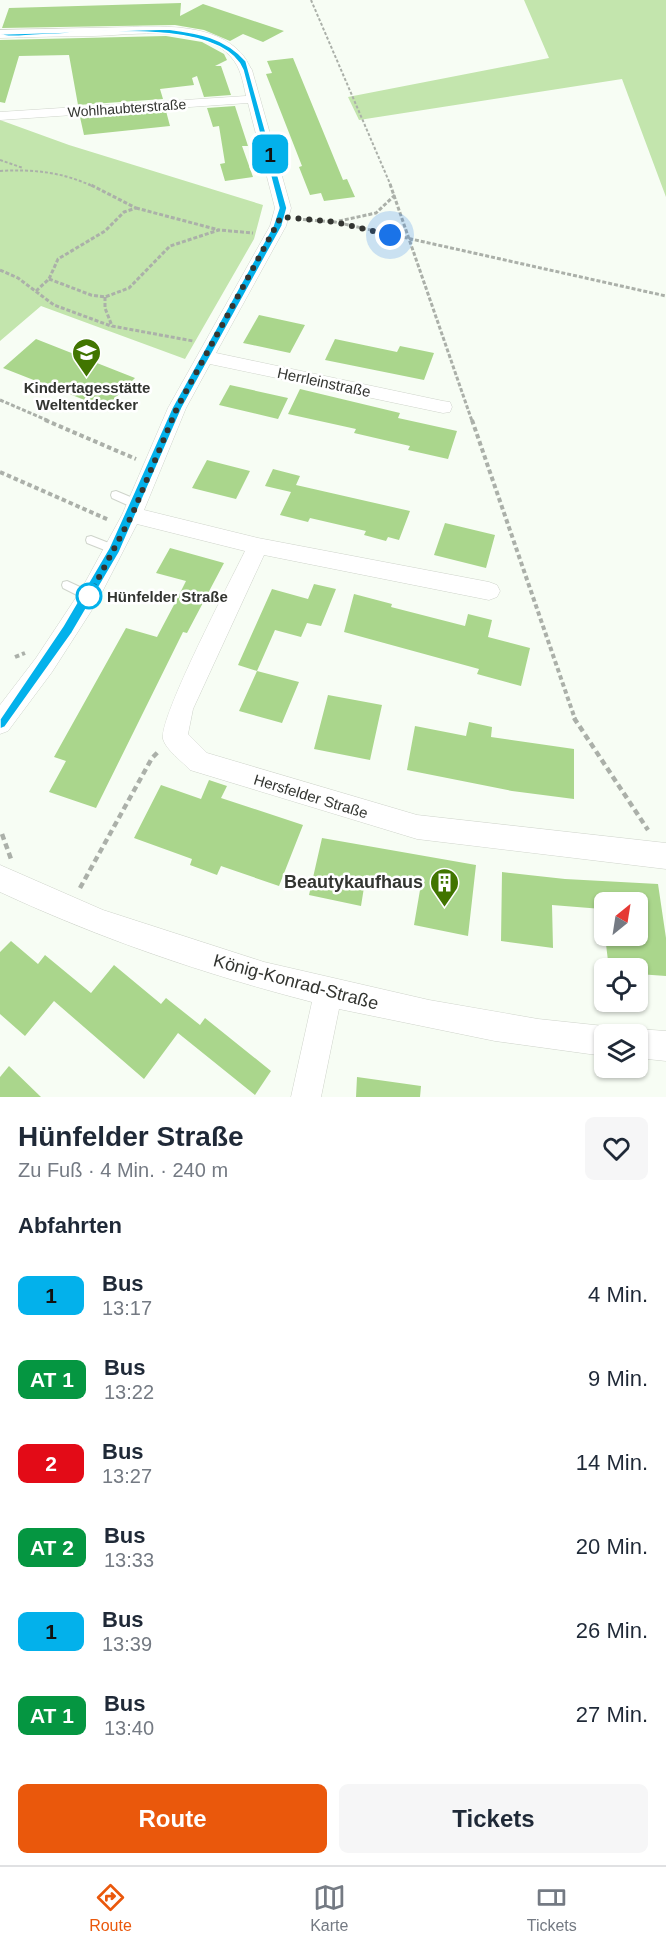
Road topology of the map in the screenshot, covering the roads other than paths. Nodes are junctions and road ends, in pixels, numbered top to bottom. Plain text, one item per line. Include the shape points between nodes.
1 (0, 34) edge
2 (254, 99) junction
3 (0, 116) edge
4 (208, 351) junction
5 (443, 407) dead end
6 (116, 495) dead end
7 (131, 515) junction
8 (91, 540) dead end
9 (258, 546) junction
10 (115, 550) junction
11 (67, 585) dead end
12 (489, 591) dead end
13 (89, 596) junction
14 (0, 723) edge
15 (665, 856) edge
16 (0, 878) edge
17 (327, 994) junction
18 (594, 1040) edge
19 (648, 1045) edge
20 (666, 1046) edge
21 (306, 1097) edge

1 - 2 street via 152,30 200,35 236,53 246,70
2 - 3 street, Wohlhaubterstraße
2 - 4 street via 283,201 281,217
4 - 5 street, Herrleinstraße
4 - 7 street via 151,465
6 - 7 lane
7 - 9 street
7 - 10 street
8 - 10 lane
9 - 12 street
9 - 15 street, Hersfelder Straße via 181,709 175,738 199,762 417,827
10 - 13 street
11 - 13 lane
13 - 14 street
16 - 17 street, König-Konrad-Straße via 154,942
17 - 18 street, König-Konrad-Straße via 546,1036
17 - 21 street
19 - 20 street

